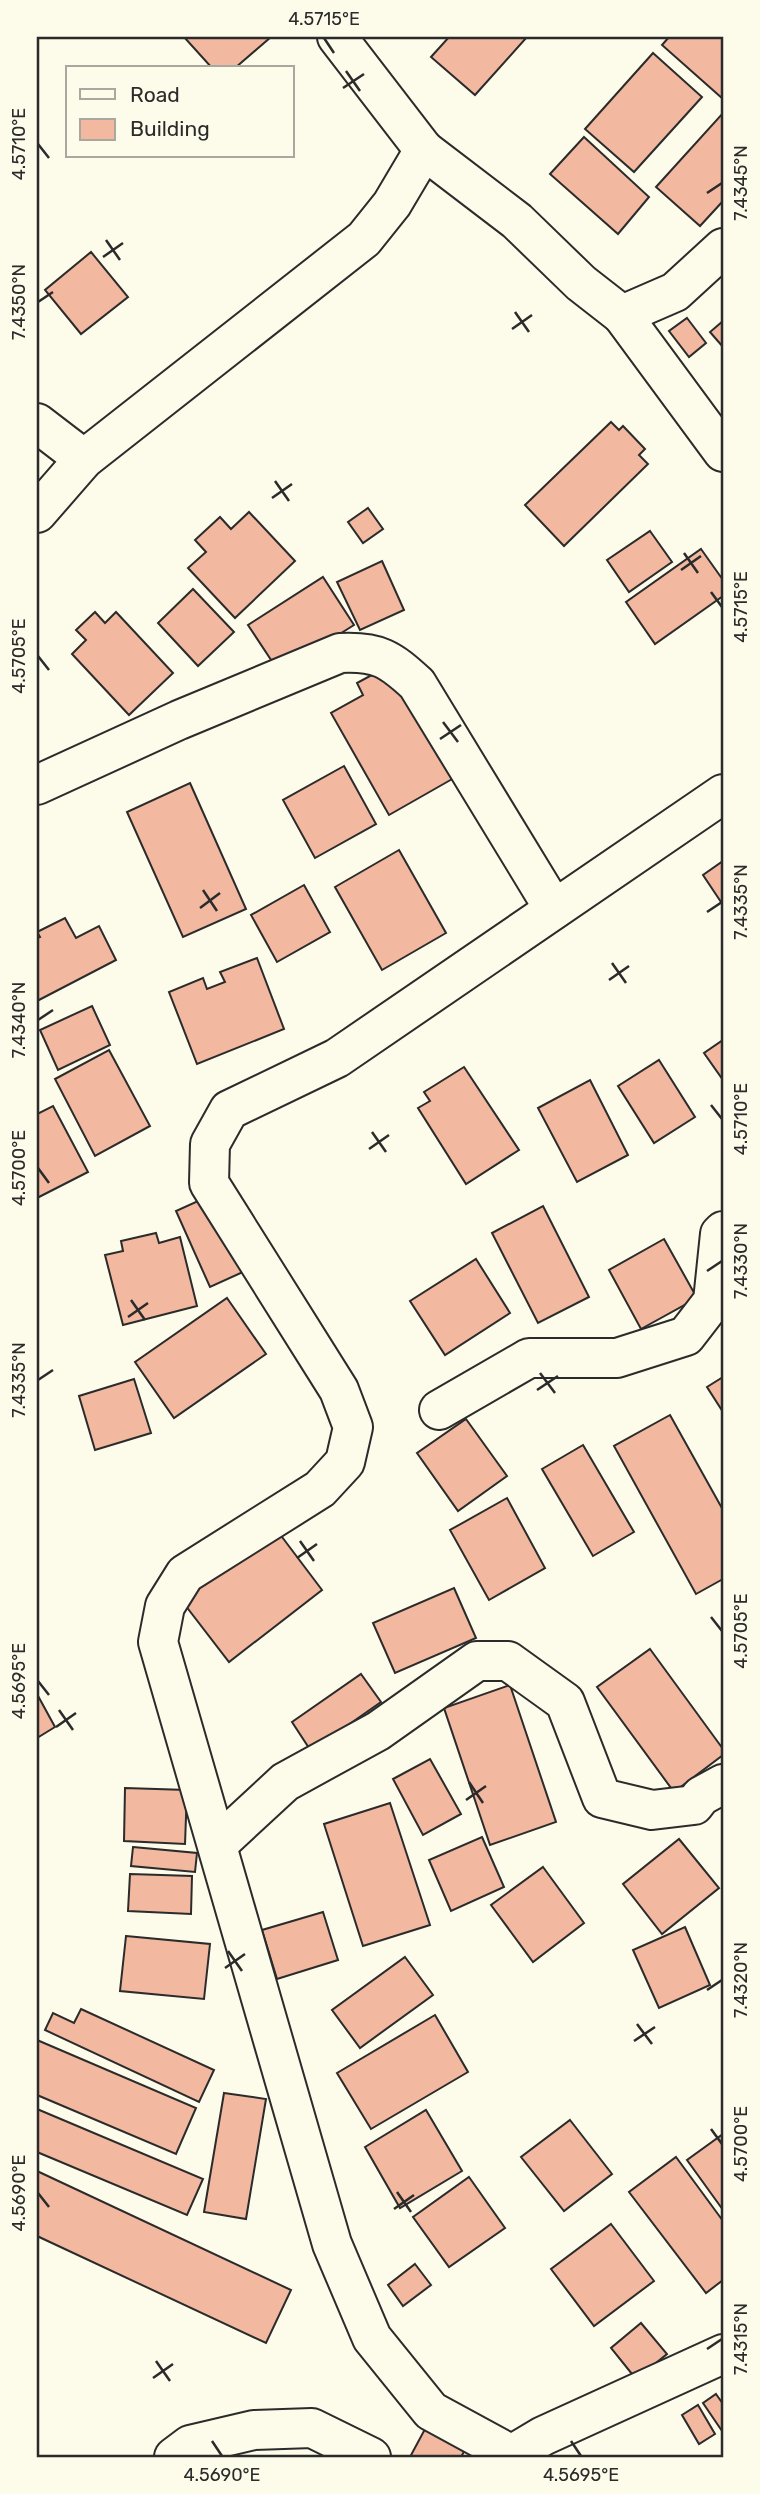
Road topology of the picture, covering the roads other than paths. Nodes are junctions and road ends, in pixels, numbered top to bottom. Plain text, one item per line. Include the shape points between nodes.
1 (337, 37) edge
2 (424, 150) junction
3 (723, 248) edge
4 (622, 316) junction
5 (37, 423) edge
6 (723, 452) edge
7 (84, 459) junction
8 (37, 513) edge
9 (37, 785) edge
10 (723, 794) edge
11 (554, 909) junction
12 (723, 1231) edge
13 (439, 1410) dead end
14 (723, 1784) edge
15 (218, 1844) junction
16 (723, 2354) edge
17 (509, 2456) edge
18 (174, 2457) edge
19 (371, 2457) edge

1 - 2 street
2 - 4 street via 517,221
2 - 7 street via 392,204 364,239
3 - 4 street via 676,292
4 - 6 street
5 - 7 street
7 - 8 street
9 - 11 street via 340,653 363,652 391,660 417,684
10 - 11 street
11 - 15 street via 338,1058 229,1110 210,1144 209,1183 339,1390 354,1427 345,1462 320,1489 185,1574 165,1606 158,1643
12 - 13 street via 713,1301 686,1336 617,1358 529,1358
14 - 15 street via 694,1805 663,1809 602,1798 565,1702 508,1661 477,1661 378,1731 285,1782
15 - 17 street via 332,2244 372,2338 430,2411
16 - 17 street via 543,2435
18 - 19 street via 190,2445 254,2430 312,2428

